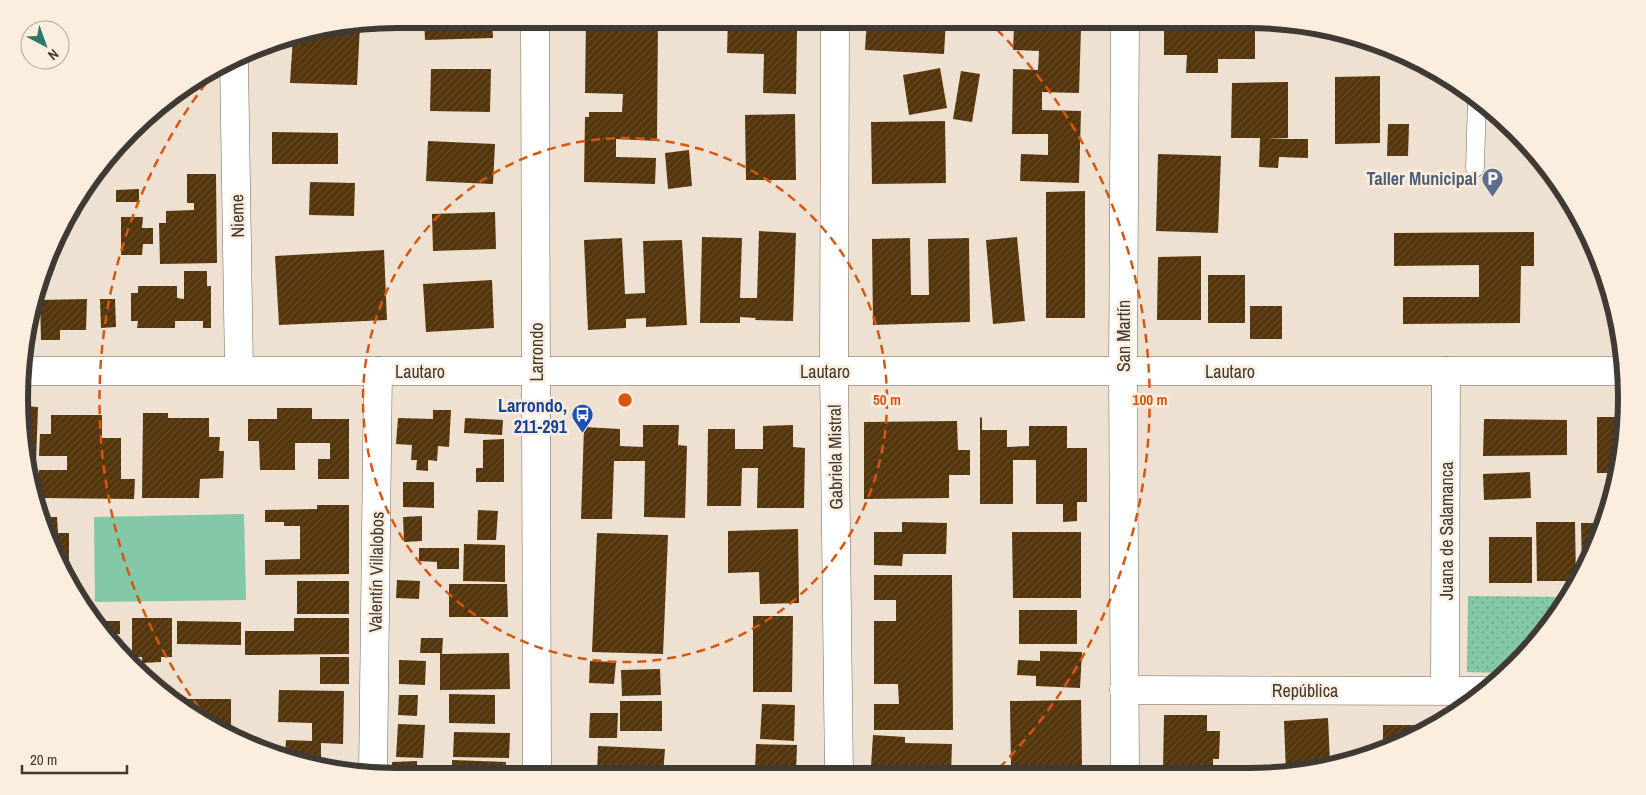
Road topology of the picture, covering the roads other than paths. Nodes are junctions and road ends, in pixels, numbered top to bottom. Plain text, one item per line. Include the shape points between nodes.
1 (536, 28) edge
2 (835, 28) edge
3 (1125, 28) edge
4 (234, 66) edge
5 (1477, 106) edge
6 (1475, 168) dead end
7 (239, 370) junction
8 (28, 371) edge
9 (378, 371) junction
10 (536, 371) junction
11 (834, 371) junction
12 (1123, 371) junction
13 (1446, 371) junction
14 (1618, 371) edge
15 (1124, 690) junction
16 (1445, 690) junction
17 (1474, 691) edge
18 (374, 767) edge
19 (536, 768) edge
20 (839, 768) edge
21 (1125, 768) edge

1 - 10 street, Larrondo
2 - 11 street, Gabriela Mistral
3 - 12 street, San Martín
4 - 7 street, Nieme
5 - 6 lane
7 - 8 street, Lautaro
7 - 9 street, Lautaro
9 - 10 street, Lautaro
9 - 18 street, Valentín Villalobos
10 - 11 street, Lautaro
10 - 19 street, Larrondo
11 - 12 street, Lautaro
11 - 20 street, Gabriela Mistral
12 - 13 street, Lautaro
12 - 15 street, San Martín
13 - 14 street, Lautaro
13 - 16 street, Juana de Salamanca
15 - 16 street, República
15 - 21 street, San Martín
16 - 17 street, República

